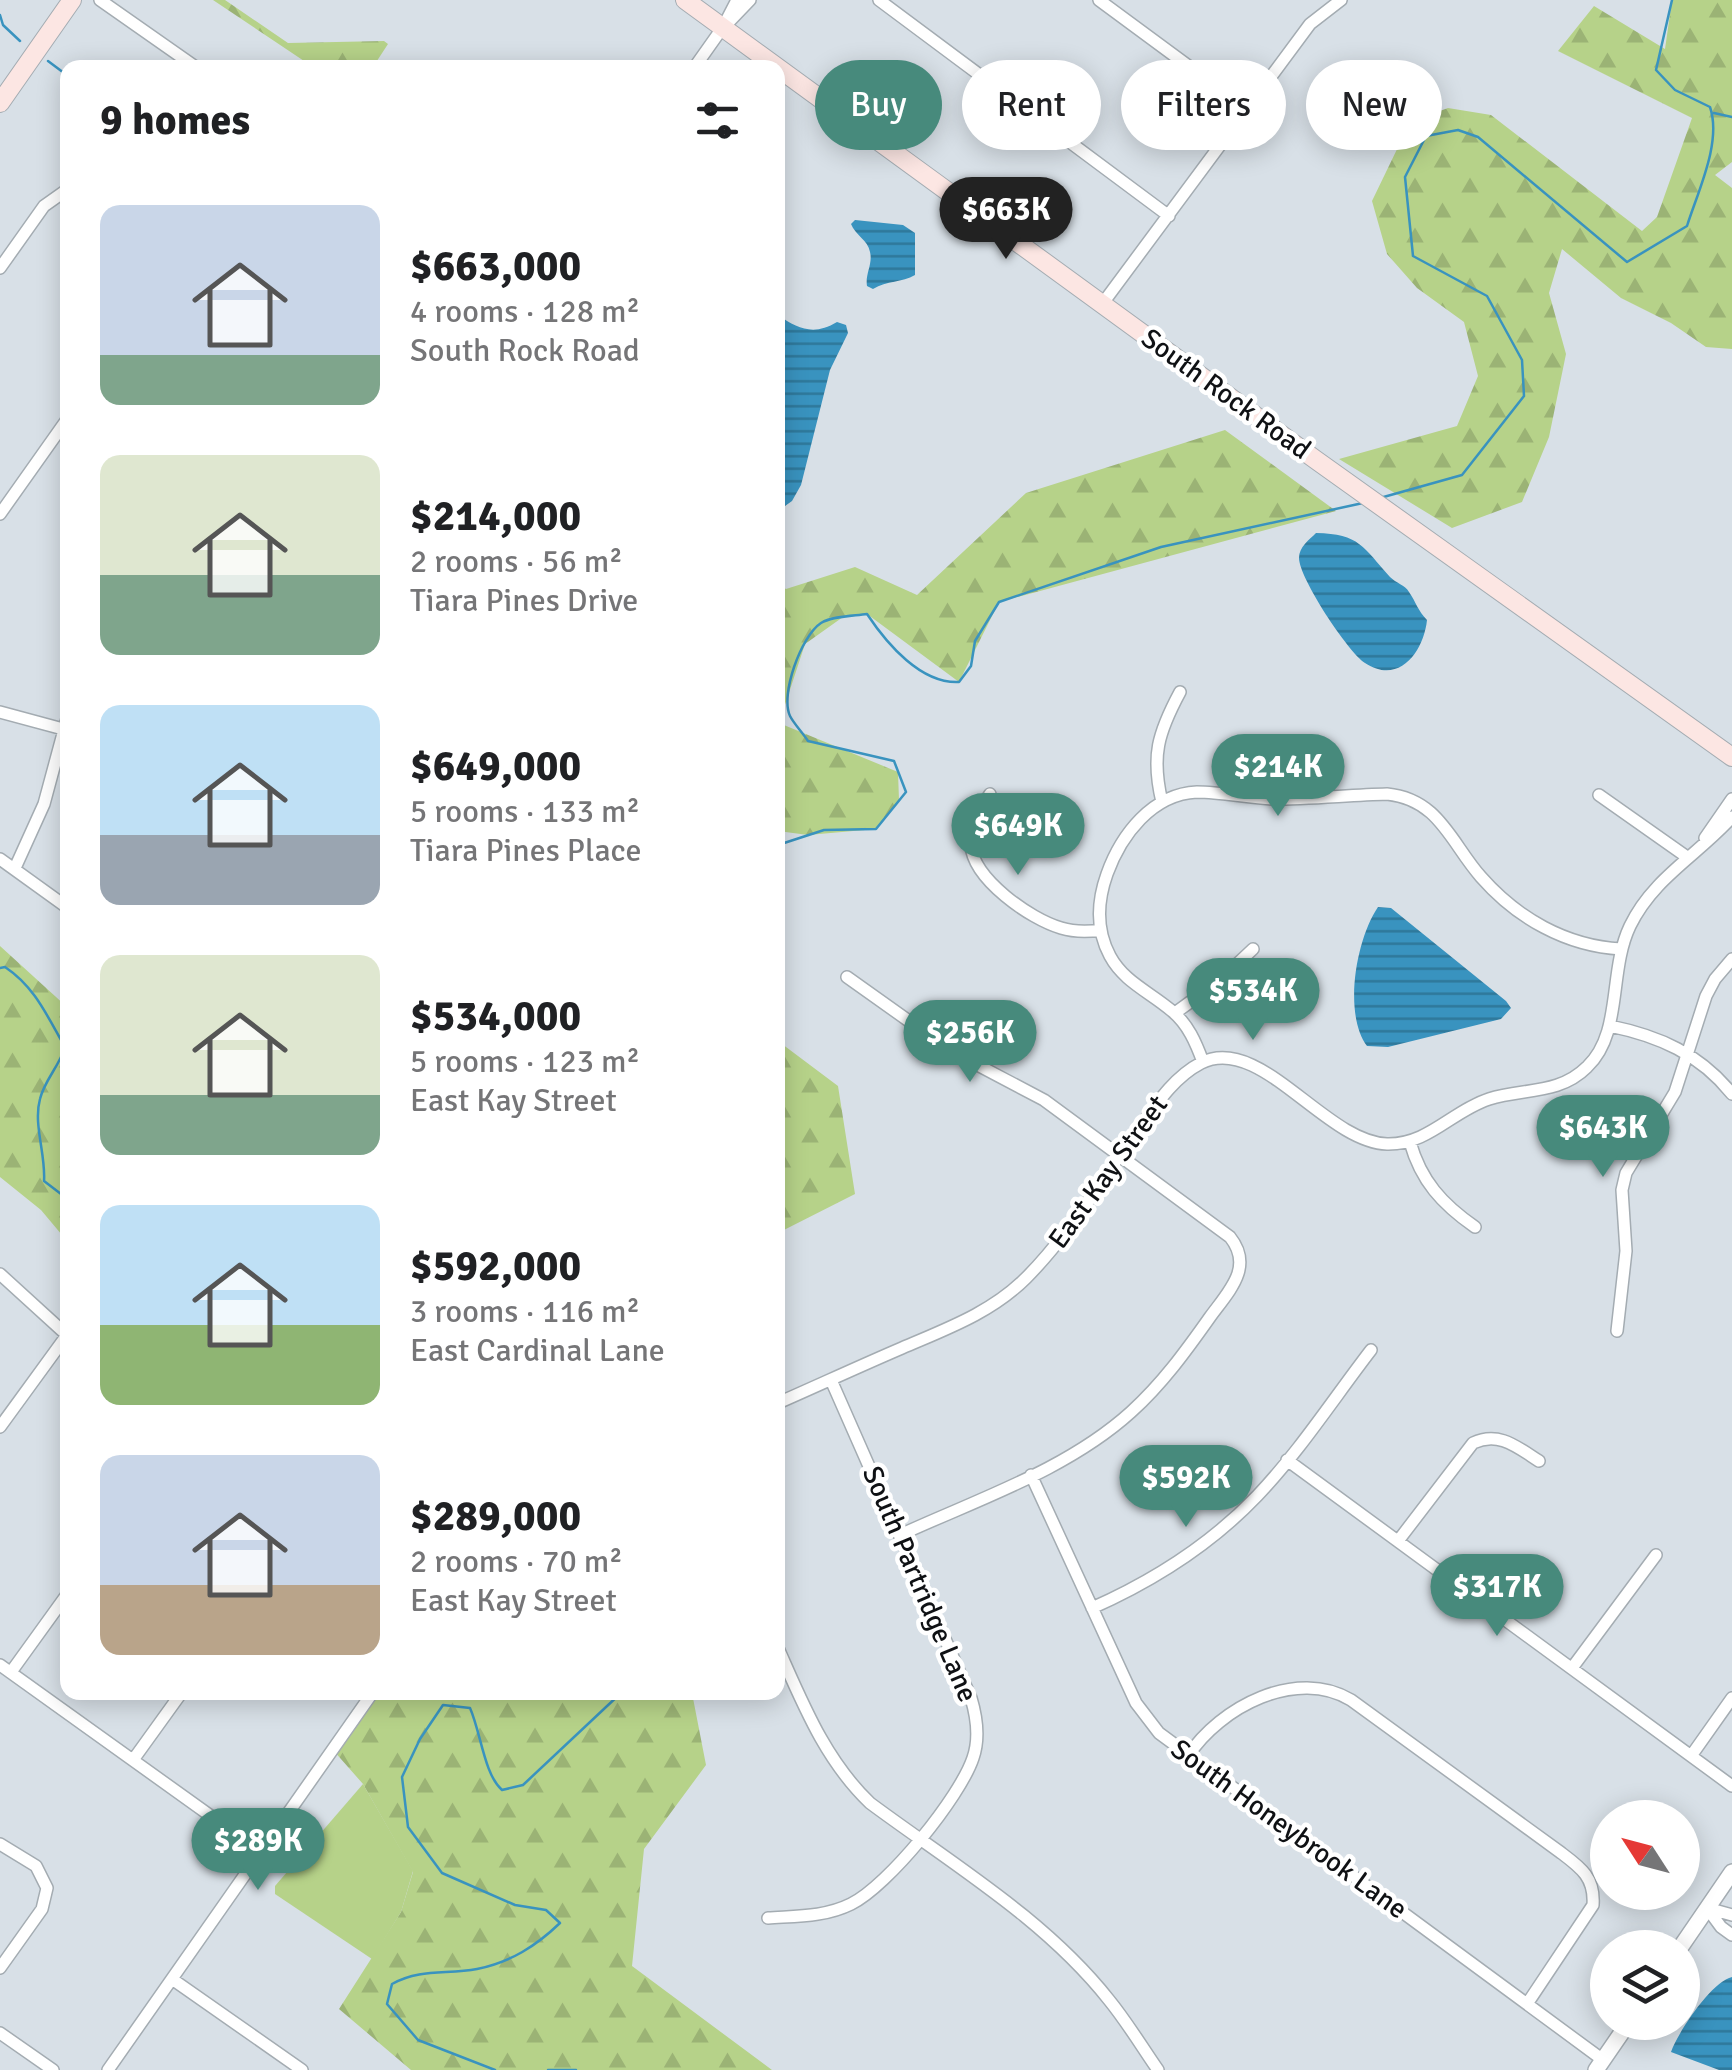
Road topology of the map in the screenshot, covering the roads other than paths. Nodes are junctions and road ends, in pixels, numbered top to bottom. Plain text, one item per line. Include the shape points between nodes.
1 (72, 0) edge
2 (100, 0) edge
3 (686, 0) edge
4 (736, 0) edge
5 (750, 0) edge
6 (879, 0) edge
7 (1099, 0) edge
8 (1341, 0) edge
9 (723, 27) junction
10 (185, 60) edge
11 (700, 60) edge
12 (768, 60) edge
13 (1180, 60) edge
14 (1284, 60) edge
15 (785, 72) edge
16 (0, 103) edge
17 (1219, 150) edge
18 (60, 195) edge
19 (1170, 216) junction
20 (0, 268) edge
21 (1103, 303) junction
22 (60, 429) edge
23 (0, 514) edge
24 (1180, 692) dead end
25 (0, 712) edge
26 (60, 728) edge
27 (60, 741) edge
28 (1732, 758) edge
29 (990, 794) dead end
30 (1599, 795) dead end
31 (1732, 799) edge
32 (1162, 802) junction
33 (1732, 816) edge
34 (1700, 846) junction
35 (1687, 857) junction
36 (0, 859) edge
37 (15, 868) junction
38 (60, 902) edge
39 (1100, 930) junction
40 (1620, 949) junction
41 (1253, 950) dead end
42 (1732, 959) edge
43 (847, 977) dead end
44 (1174, 1013) junction
45 (1610, 1026) junction
46 (1689, 1054) junction
47 (1203, 1062) junction
48 (1732, 1094) edge
49 (1410, 1142) junction
50 (1120, 1156) junction
51 (1475, 1227) dead end
52 (0, 1274) edge
53 (60, 1330) edge
54 (1617, 1330) dead end
55 (60, 1346) edge
56 (1371, 1350) dead end
57 (830, 1380) junction
58 (785, 1400) edge
59 (0, 1427) edge
60 (1287, 1460) junction
61 (1539, 1461) dead end
62 (1032, 1475) junction
63 (900, 1535) junction
64 (1398, 1541) junction
65 (1656, 1555) dead end
66 (60, 1604) edge
67 (1092, 1608) junction
68 (785, 1663) edge
69 (1572, 1668) junction
70 (5, 1669) edge
71 (1732, 1698) edge
72 (176, 1700) edge
73 (367, 1700) edge
74 (1188, 1756) junction
75 (1691, 1756) junction
76 (133, 1760) junction
77 (1732, 1786) edge
78 (919, 1839) junction
79 (0, 1844) edge
80 (261, 1852) junction
81 (1732, 1872) edge
82 (1707, 1908) junction
83 (1732, 1915) edge
84 (768, 1918) dead end
85 (1692, 1930) edge
86 (1732, 1935) edge
87 (0, 1968) edge
88 (172, 1979) junction
89 (1527, 2004) junction
90 (0, 2033) edge
91 (1617, 2040) edge
92 (1600, 2065) edge
93 (54, 2070) edge
94 (108, 2070) edge
95 (302, 2070) edge
96 (1158, 2070) edge

1 - 16 main road
2 - 10 street
3 - 9 main road, South Rock Road
4 - 9 street
5 - 9 street
6 - 19 street
7 - 13 street
8 - 14 street via 1310,24
9 - 11 street
9 - 12 main road, South Rock Road
15 - 21 main road, South Rock Road
17 - 19 street
18 - 20 street via 44,206
19 - 21 street
21 - 28 main road, South Rock Road
22 - 23 street
24 - 32 street via 1160,732
25 - 26 street
27 - 37 street via 44,804
29 - 39 street via 970,839 981,874 1048,923
30 - 35 street
31 - 34 street
32 - 39 street via 1129,832 1110,865
32 - 40 street via 1199,792 1406,798 1443,824 1496,892 1548,931
33 - 34 street
34 - 35 street
35 - 40 street via 1649,894
36 - 37 street
37 - 38 street
39 - 44 street via 1122,974
40 - 45 street
41 - 44 street
42 - 46 street via 1706,996
43 - 50 street via 937,1042 1044,1100
44 - 47 street
45 - 46 street
45 - 49 street via 1596,1058 1576,1077 1474,1104
46 - 48 street
46 - 54 street via 1626,1174
47 - 49 street via 1253,1065 1357,1138
47 - 50 street, East Kay Street via 1166,1092
49 - 51 street via 1428,1185
50 - 57 street, East Kay Street via 1051,1250 1006,1296
50 - 62 street via 1230,1237 1242,1263 1236,1282 1151,1393 1093,1442
52 - 53 street
55 - 59 street
56 - 60 street
57 - 58 street, East Kay Street
57 - 63 street, South Partridge Lane
60 - 64 street
60 - 67 street via 1206,1541
61 - 64 street via 1504,1439 1474,1443
62 - 63 street
62 - 67 street, South Honeybrook Lane
63 - 78 street, South Partridge Lane via 977,1725 968,1771
64 - 69 street
65 - 69 street
66 - 70 street
67 - 74 street, South Honeybrook Lane via 1136,1703
68 - 78 street via 836,1765
69 - 75 street
70 - 76 street
71 - 75 street
72 - 76 street
73 - 80 street
74 - 89 street, South Honeybrook Lane
74 - 89 street via 1222,1718 1258,1701 1299,1686 1332,1690 1578,1866 1593,1888 1592,1910
75 - 77 street
76 - 80 street
78 - 84 street, South Partridge Lane via 879,1886 855,1902 820,1914
78 - 96 street via 1057,1946 1108,1999
79 - 87 street via 34,1864 47,1888 42,1909
80 - 88 street
81 - 82 street
82 - 83 street
82 - 85 street
82 - 86 street
88 - 94 street
88 - 95 street
89 - 92 street, South Honeybrook Lane
90 - 93 street
91 - 92 street

